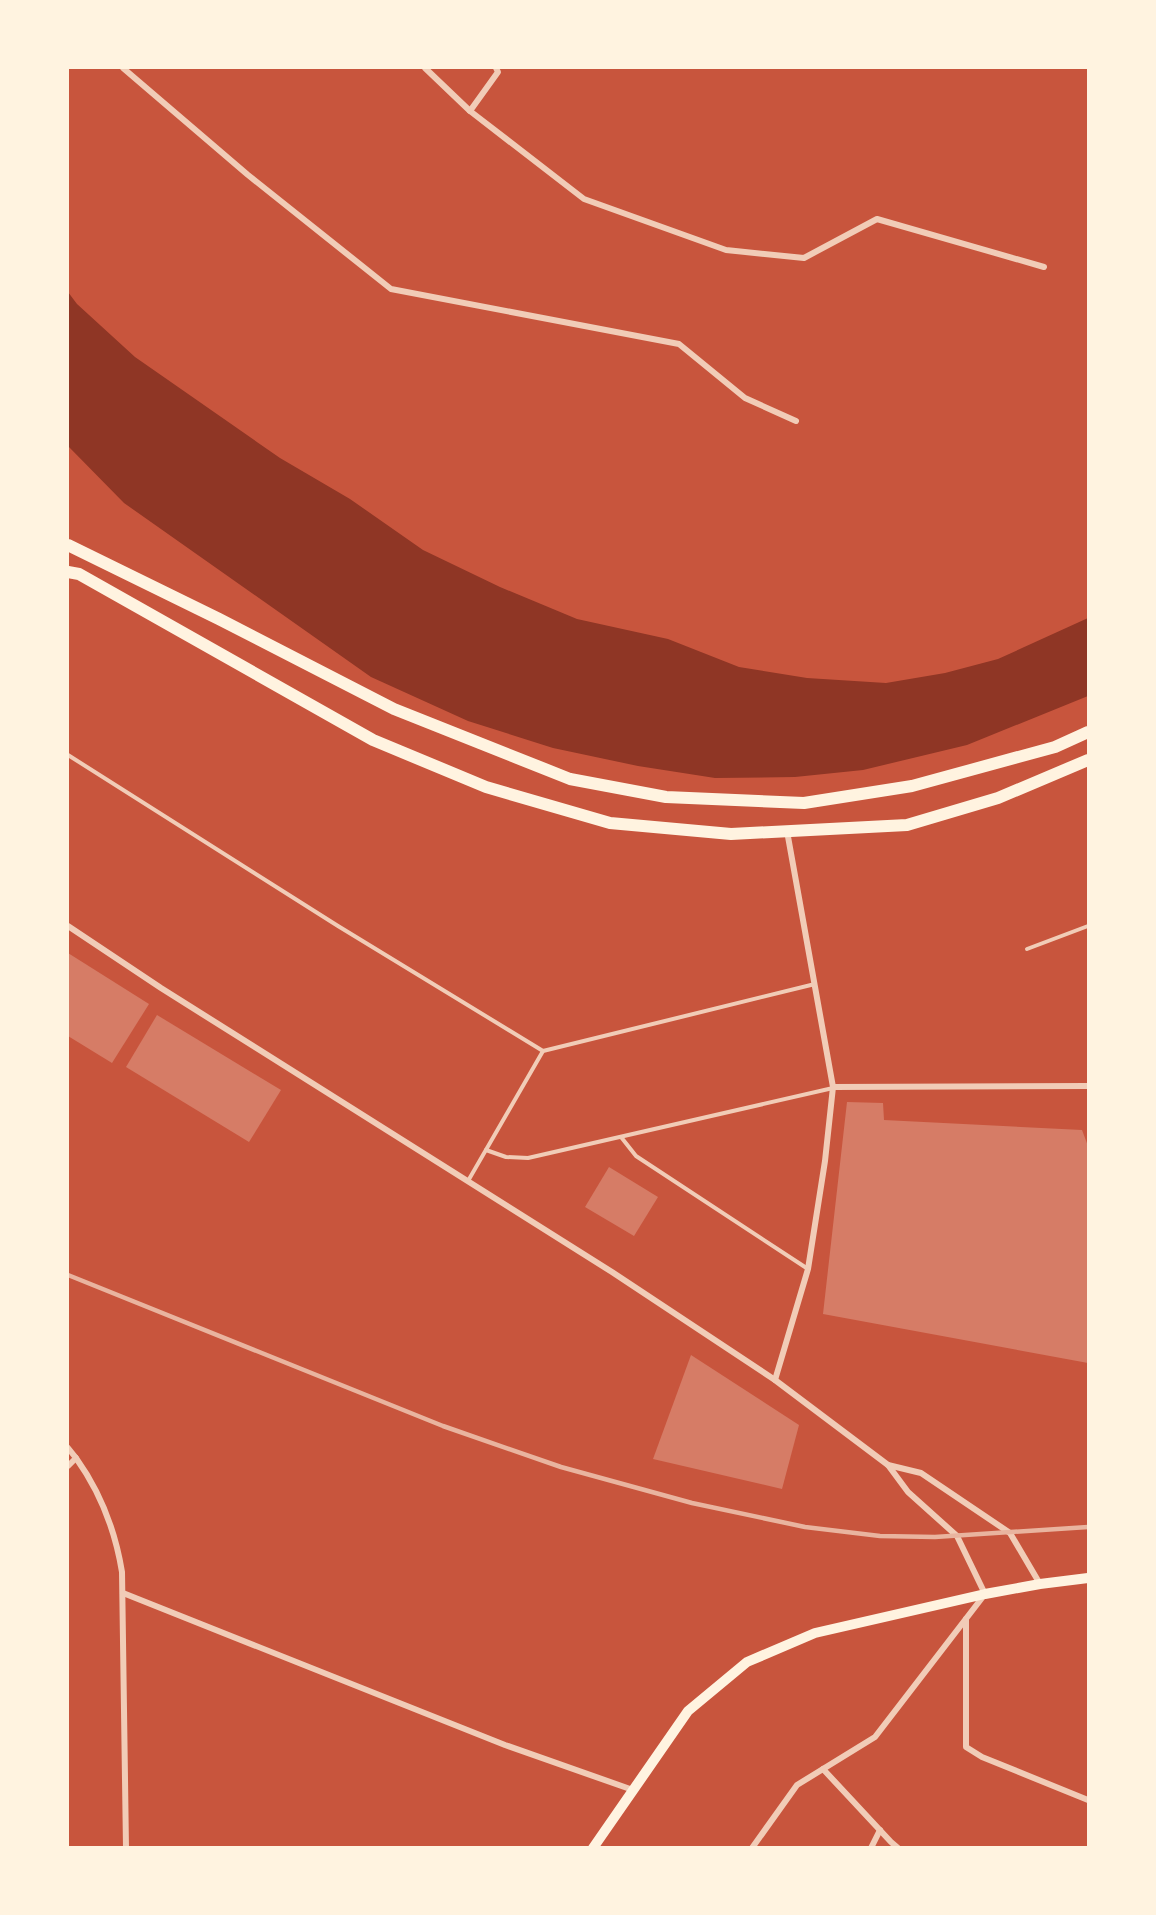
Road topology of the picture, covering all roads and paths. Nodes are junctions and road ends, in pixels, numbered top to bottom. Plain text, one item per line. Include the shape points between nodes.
1 (123, 68) edge
2 (425, 68) edge
3 (496, 68) edge
4 (134, 71) edge
5 (470, 111) junction
6 (1044, 267) dead end
7 (796, 421) dead end
8 (68, 545) edge
9 (68, 572) edge
10 (1089, 732) edge
11 (68, 755) edge
12 (1089, 760) edge
13 (787, 831) junction
14 (68, 926) edge
15 (1089, 926) edge
16 (1026, 949) dead end
17 (816, 984) junction
18 (543, 1051) junction
19 (1089, 1086) edge
20 (833, 1088) junction
21 (620, 1137) junction
22 (486, 1150) junction
23 (468, 1181) junction
24 (808, 1269) junction
25 (775, 1380) junction
26 (68, 1448) edge
27 (76, 1458) junction
28 (888, 1465) junction
29 (68, 1466) edge
30 (1087, 1580) edge
31 (1040, 1584) junction
32 (123, 1593) junction
33 (985, 1594) junction
34 (966, 1618) junction
35 (823, 1769) junction
36 (633, 1790) junction
37 (1089, 1800) edge
38 (880, 1830) junction
39 (126, 1848) edge
40 (593, 1848) edge
41 (752, 1848) edge
42 (871, 1848) edge
43 (898, 1848) edge

1 - 4 street
2 - 5 street
3 - 5 street via 498,72
4 - 7 street via 248,175 391,289 679,344 745,398
5 - 6 street via 584,199 726,250 804,258 877,219
8 - 10 highway via 394,709 570,779 666,797 804,803 912,786 1055,747
9 - 13 highway via 79,573 373,740 486,787 610,822 731,834
11 - 18 lane
12 - 13 highway via 998,798 907,825
13 - 17 street
14 - 23 street
15 - 16 lane
17 - 18 lane
17 - 20 street
18 - 22 lane
19 - 20 street
20 - 21 lane
20 - 24 street
21 - 22 lane via 528,1158 506,1157
21 - 24 lane via 636,1156
22 - 23 lane
23 - 25 street
24 - 25 street
25 - 28 street
26 - 27 street
27 - 29 street
27 - 32 street via 98,1492 113,1530
28 - 31 street via 921,1473 1010,1533
28 - 33 street via 908,1492 957,1536
30 - 31 main road
31 - 33 main road
32 - 36 street via 505,1745
32 - 39 street
33 - 34 street
33 - 36 main road via 815,1633 747,1662 688,1711
34 - 35 street via 876,1737
34 - 37 street via 966,1747
35 - 38 street
35 - 41 street via 797,1785
36 - 40 main road
38 - 42 street
38 - 43 street

